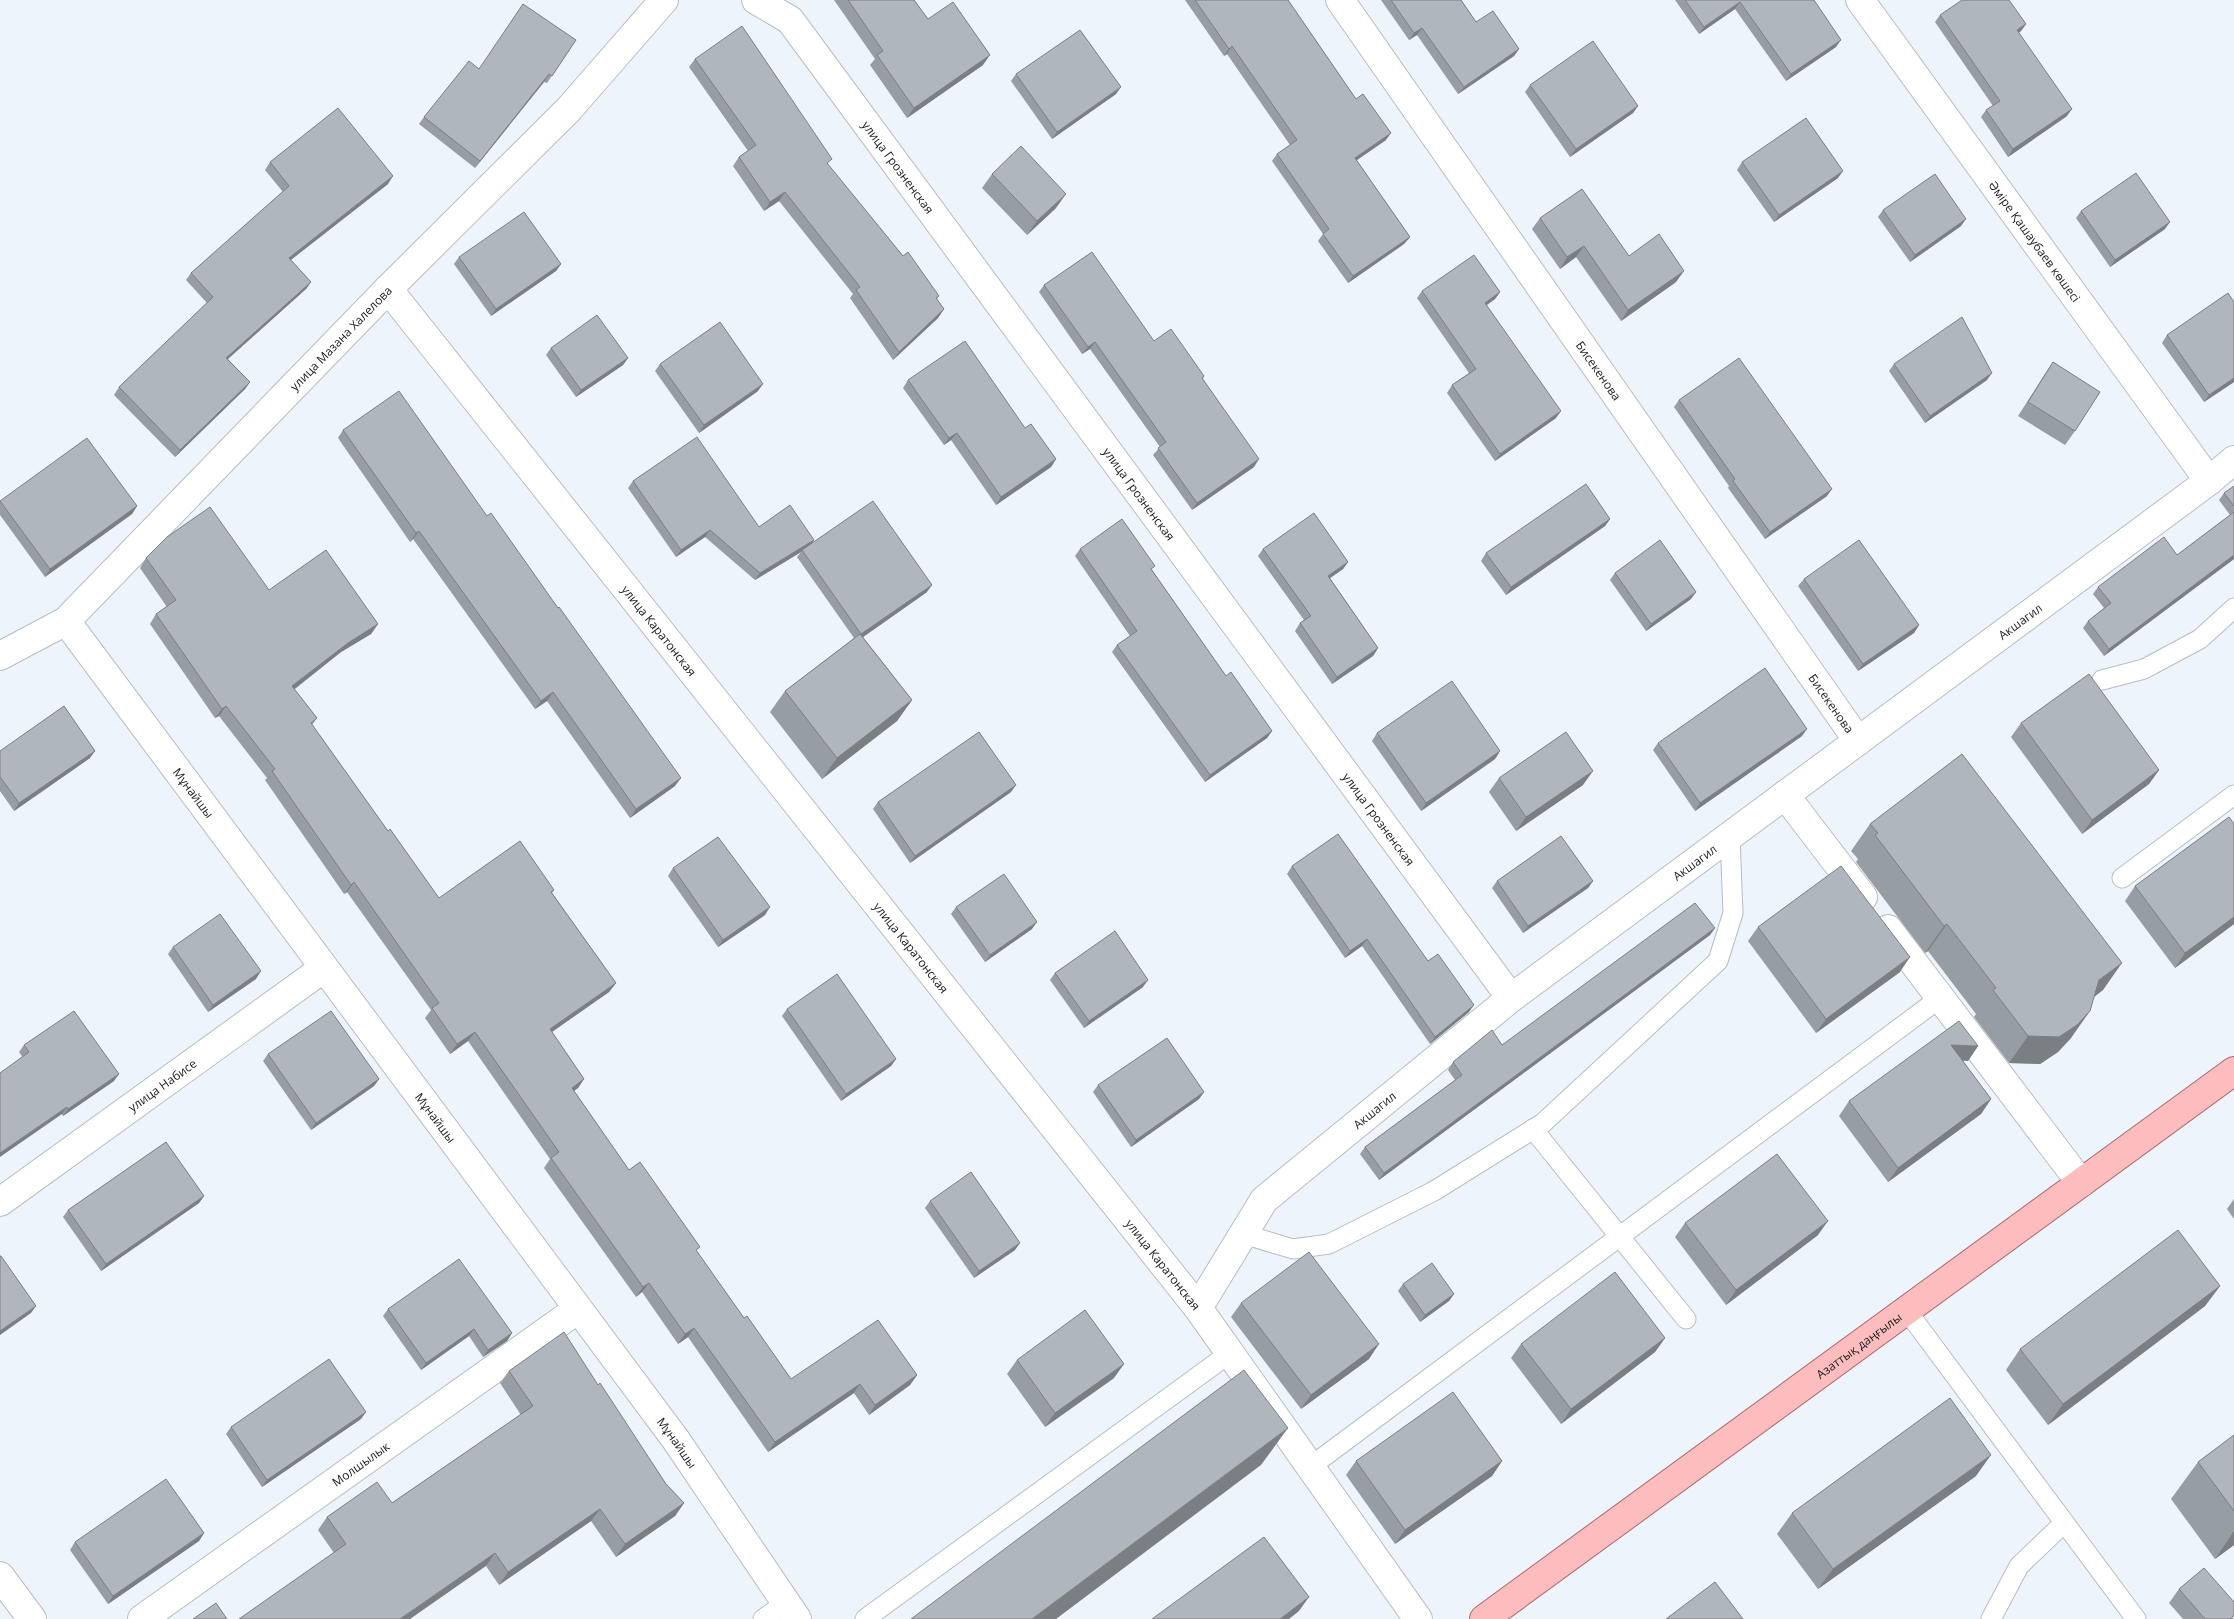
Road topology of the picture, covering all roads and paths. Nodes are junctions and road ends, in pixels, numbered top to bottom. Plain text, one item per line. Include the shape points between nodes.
1 (664, 0) edge
2 (756, 0) edge
3 (1340, 0) edge
4 (1860, 0) edge
5 (388, 289) junction
6 (2234, 460) edge
7 (2209, 481) junction
8 (2234, 608) edge
9 (66, 621) junction
10 (0, 656) edge
11 (2102, 680) dead end
12 (1858, 741) junction
13 (1785, 795) junction
14 (2234, 795) edge
15 (1730, 836) junction
16 (2122, 878) dead end
17 (324, 968) junction
18 (1511, 998) junction
19 (1940, 998) junction
20 (2234, 1071) edge
21 (1533, 1129) junction
22 (2081, 1183) junction
23 (0, 1202) edge
24 (1243, 1234) junction
25 (1620, 1237) junction
26 (1198, 1308) junction
27 (578, 1309) junction
28 (1907, 1311) junction
29 (1686, 1319) dead end
30 (1230, 1354) junction
31 (1310, 1467) junction
32 (2064, 1523) junction
33 (0, 1576) edge
34 (791, 1611) edge
35 (32, 1619) edge
36 (142, 1619) edge
37 (763, 1619) edge
38 (865, 1619) edge
39 (1418, 1619) edge
40 (1484, 1619) edge
41 (1991, 1619) edge
42 (2136, 1619) edge

1 - 5 street, улица Мазана Халелова via 568,109
2 - 18 street, улица Грозненская via 790,20
3 - 12 street, Бисекенова
4 - 7 street, Әміре Қашаубаев көшесі
5 - 9 street, улица Мазана Халелова
5 - 26 street, улица Каратонская
6 - 7 street, Акшагил
7 - 12 street, Акшагил
8 - 11 lane via 2200,639 2160,661 2144,669
9 - 10 street, улица Мазана Халелова
9 - 17 street, Мұнайшы
12 - 13 street, Акшагил
13 - 15 street, Акшагил
13 - 19 street
14 - 16 lane
15 - 18 street, Акшагил
15 - 21 lane via 1733,913 1718,961
17 - 23 street, улица Набисе
17 - 27 street, Мұнайшы
18 - 24 street, Акшагил via 1264,1200
19 - 22 street
19 - 25 lane
20 - 22 main road, Азаттық даңғылы
21 - 24 lane via 1434,1191 1329,1244 1293,1249
21 - 25 lane
22 - 28 main road, Азаттық даңғылы
24 - 26 street, Акшагил
25 - 29 lane
25 - 31 lane
26 - 30 street, улица Каратонская
27 - 34 street, Мұнайшы via 676,1440
27 - 36 street, Молшылык
28 - 32 lane
28 - 40 main road, Азаттық даңғылы
30 - 31 street, улица Каратонская
30 - 38 lane
31 - 39 street, улица Каратонская
32 - 41 lane via 2019,1566
32 - 42 lane
33 - 35 street
34 - 37 lane

